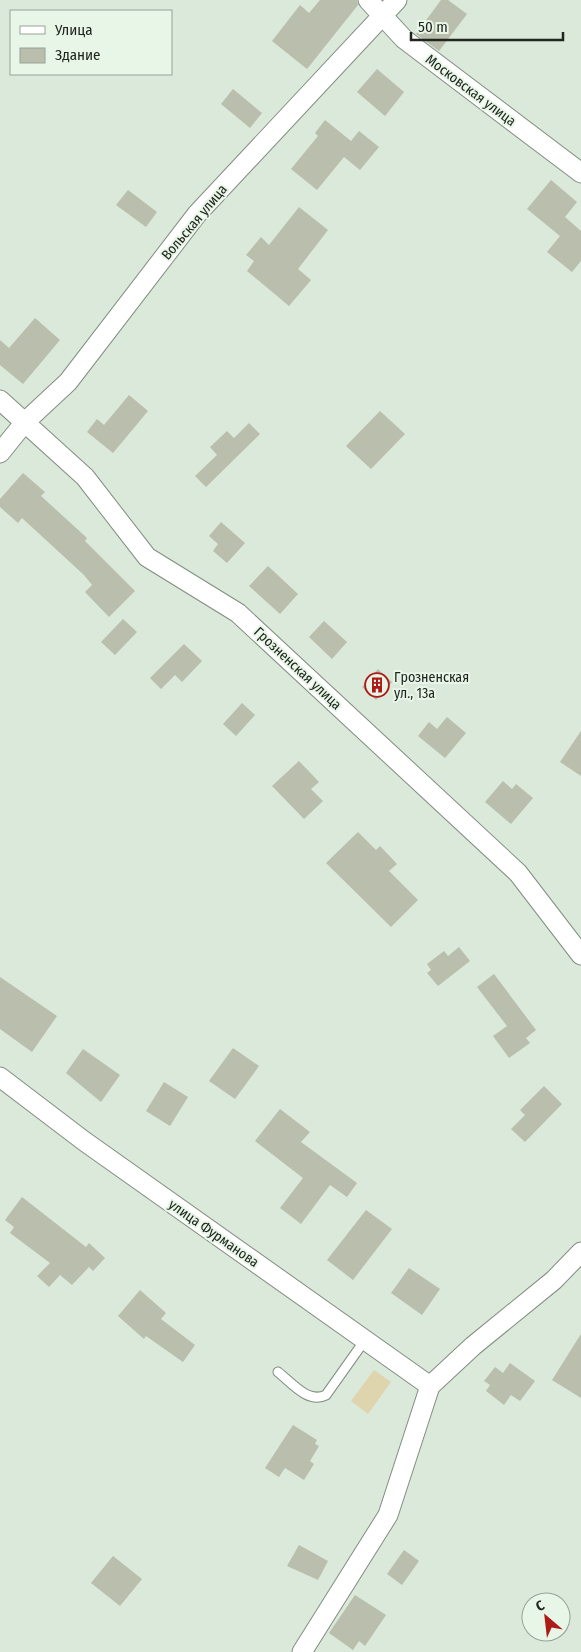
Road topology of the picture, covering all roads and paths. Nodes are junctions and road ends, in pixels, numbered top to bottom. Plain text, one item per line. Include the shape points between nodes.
1 (368, 0) edge
2 (397, 0) edge
3 (384, 16) junction
4 (581, 172) edge
5 (0, 400) edge
6 (25, 422) junction
7 (0, 453) edge
8 (581, 955) edge
9 (0, 1077) edge
10 (581, 1252) edge
11 (365, 1340) junction
12 (278, 1372) dead end
13 (430, 1386) junction
14 (302, 1652) edge

1 - 3 street, Московская улица
2 - 3 street, Вольская улица
3 - 4 street, Московская улица via 404,39
3 - 6 street, Вольская улица via 198,214 68,382
5 - 6 street, Грозненская улица
6 - 7 street, Вольская улица
6 - 8 street, Грозненская улица via 86,477 147,558 238,613 518,873
9 - 11 street, улица Фурманова via 84,1141
10 - 13 street via 554,1280
11 - 12 lane via 326,1395 319,1399 311,1398
11 - 13 street, улица Фурманова
13 - 14 street via 388,1515

